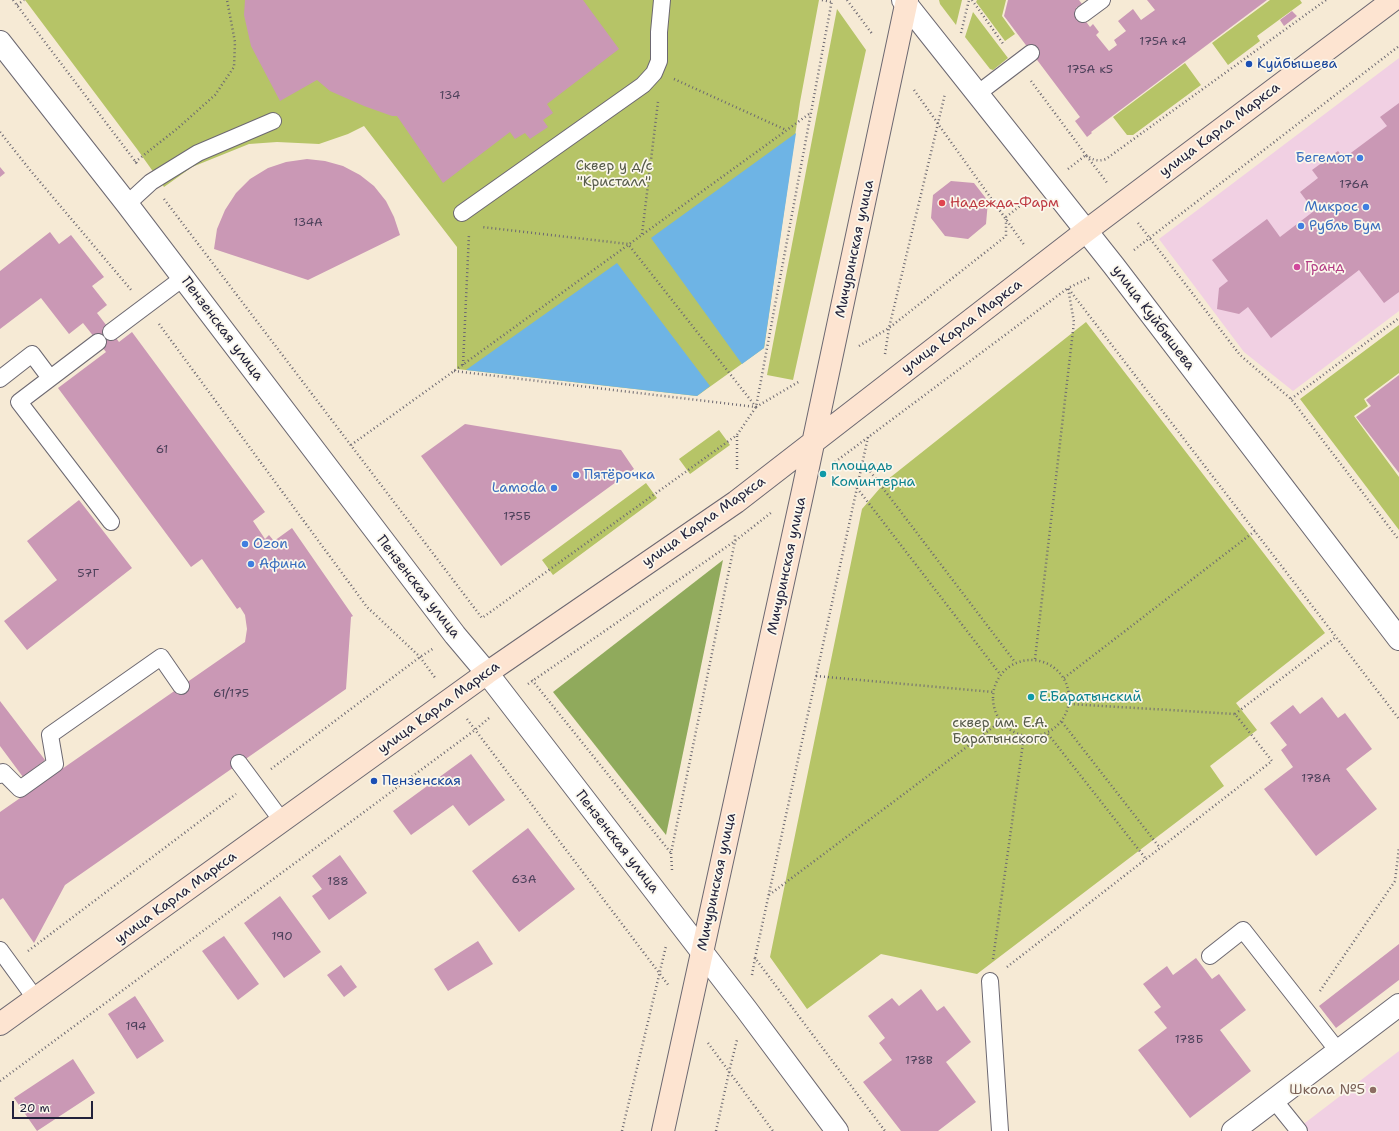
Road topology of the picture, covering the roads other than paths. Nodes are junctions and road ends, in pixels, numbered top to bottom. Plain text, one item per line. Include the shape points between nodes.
1 (662, 0) edge
2 (1102, 0) edge
3 (1393, 0) edge
4 (906, 1) edge
5 (1083, 14) dead end
6 (0, 42) edge
7 (1031, 54) dead end
8 (976, 94) junction
9 (273, 121) dead end
10 (126, 204) junction
11 (462, 213) dead end
12 (1086, 231) junction
13 (183, 278) junction
14 (112, 332) dead end
15 (98, 342) dead end
16 (50, 378) junction
17 (0, 379) edge
18 (813, 441) junction
19 (111, 522) dead end
20 (1399, 639) edge
21 (487, 673) junction
22 (181, 686) dead end
23 (239, 763) dead end
24 (1, 772) edge
25 (282, 821) junction
26 (0, 950) edge
27 (701, 952) junction
28 (1210, 956) dead end
29 (990, 981) road end
30 (35, 998) junction
31 (1399, 1005) edge
32 (0, 1024) edge
33 (1338, 1051) junction
34 (1274, 1100) junction
35 (663, 1131) edge
36 (837, 1131) edge
37 (1000, 1131) edge
38 (1233, 1131) edge
39 (1299, 1131) edge

1 - 11 lane via 659,61 654,73 643,85
2 - 5 lane
3 - 12 main road, улица Карла Маркса
4 - 8 street, улица Куйбышева
4 - 18 main road, Мичуринская улица
6 - 10 street, Пензенская улица
7 - 8 lane
8 - 12 street, улица Куйбышева
9 - 10 lane via 198,153 151,182
10 - 13 street, Пензенская улица
12 - 18 main road, улица Карла Маркса
12 - 20 street, улица Куйбышева
13 - 14 lane
13 - 21 street, Пензенская улица via 450,629
15 - 16 lane
16 - 17 lane via 32,354
16 - 19 lane via 19,402
18 - 21 main road, улица Карла Маркса via 736,502
18 - 27 main road, Мичуринская улица
21 - 25 main road, улица Карла Маркса
21 - 27 street, Пензенская улица
22 - 24 lane via 161,657 50,735 55,764 20,789
23 - 25 lane
25 - 30 main road, улица Карла Маркса
26 - 30 lane
27 - 35 main road, Мичуринская улица
27 - 36 street, Пензенская улица
28 - 33 lane via 1243,930
29 - 37 lane
30 - 32 main road, улица Карла Маркса
31 - 33 street
33 - 34 street
34 - 38 street
34 - 39 lane

